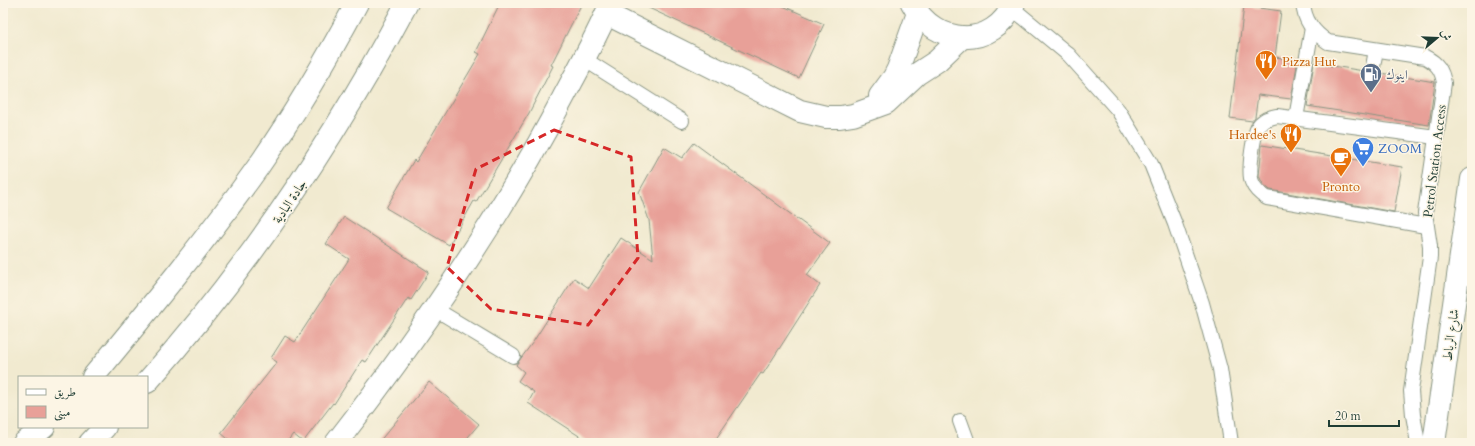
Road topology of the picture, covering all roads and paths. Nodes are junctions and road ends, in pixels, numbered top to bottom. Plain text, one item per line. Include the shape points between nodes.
1 (356, 3) edge
2 (407, 3) edge
3 (1303, 3) edge
4 (1013, 6) edge
5 (609, 8) edge
6 (915, 8) edge
7 (1312, 28) junction
8 (962, 37) junction
9 (1376, 50) junction
10 (584, 59) junction
11 (1372, 72) dead end
12 (876, 106) junction
13 (1296, 118) junction
14 (682, 121) dead end
15 (1436, 137) junction
16 (1472, 179) edge
17 (1426, 226) junction
18 (436, 309) junction
19 (513, 356) dead end
20 (94, 376) edge
21 (148, 381) edge
22 (960, 421) dead end
23 (43, 428) edge
24 (104, 428) edge
25 (24, 443) edge
26 (90, 443) edge
27 (336, 443) edge
28 (968, 443) edge
29 (1231, 443) edge
30 (1418, 443) edge
31 (1434, 443) edge

1 - 20 main road via 303,97 259,165 210,233
2 - 21 main road, جادة البادية via 356,95 286,206 235,276
3 - 7 lane, Petrol Station Access
4 - 8 main road via 1004,20 995,27 985,33
4 - 29 lane via 1069,55 1118,110 1152,164 1202,303 1220,369
5 - 10 main road
5 - 12 main road via 800,111 826,117 840,117
6 - 8 main road via 926,23 937,30
6 - 12 main road via 898,68
7 - 9 lane, Petrol Station Access via 1328,42
7 - 13 lane
8 - 12 main road via 886,103
9 - 11 lane
9 - 15 lane, Petrol Station Access via 1425,57 1439,67 1444,83
10 - 14 lane
10 - 18 main road via 516,184
13 - 15 lane via 1365,121
13 - 17 lane via 1270,117 1256,130 1249,168 1252,183 1260,194 1267,198
15 - 17 lane, Petrol Station Access via 1425,206
16 - 31 main road, شارع الرباط
17 - 30 lane, Petrol Station Access via 1430,257 1411,391 1412,415
18 - 19 lane
18 - 27 main road
22 - 28 lane
23 - 25 main road
24 - 26 main road

